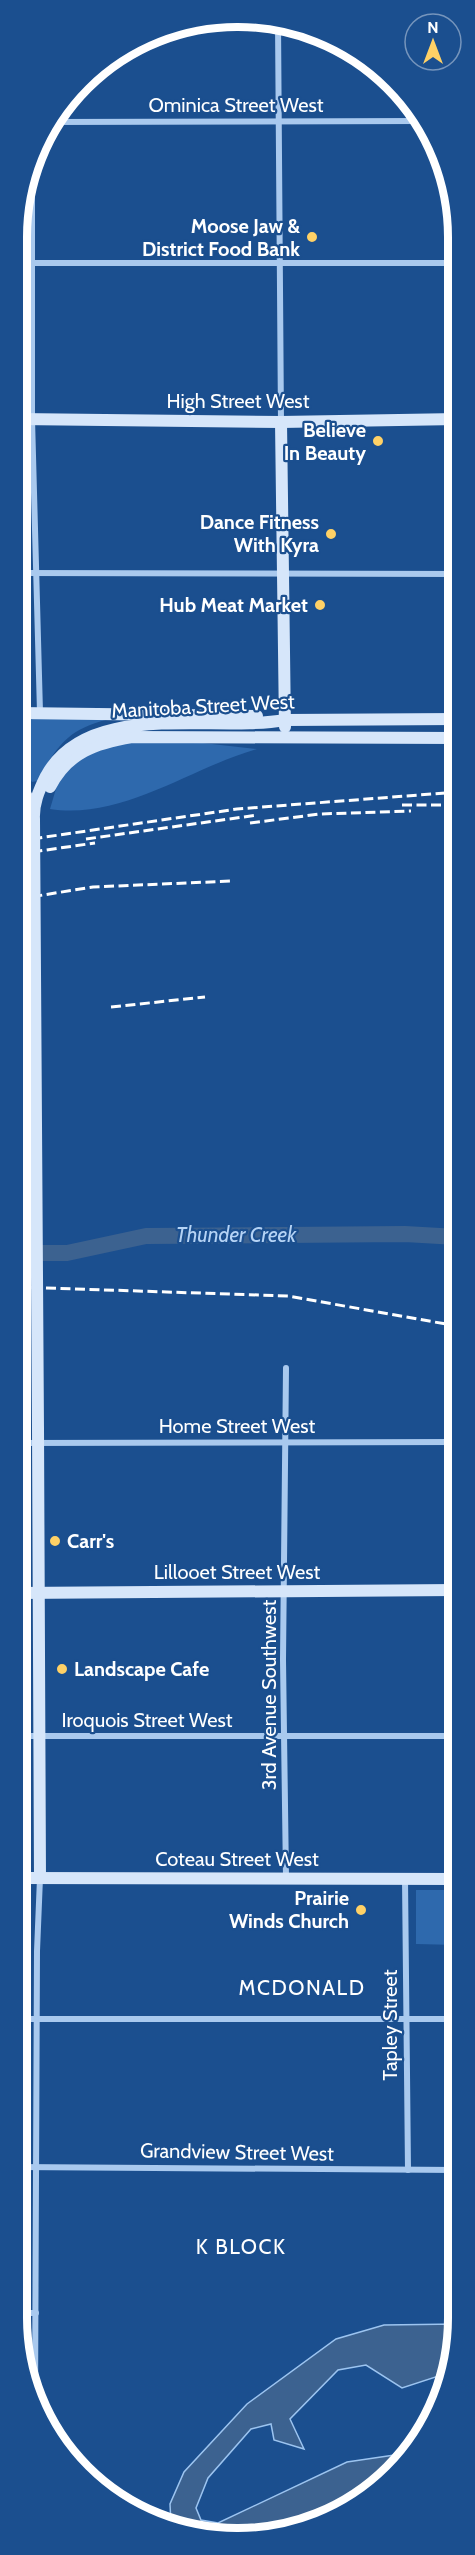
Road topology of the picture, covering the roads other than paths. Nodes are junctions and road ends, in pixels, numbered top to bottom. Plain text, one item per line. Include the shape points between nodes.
1 (278, 31) edge
2 (280, 121) junction
3 (413, 121) edge
4 (61, 122) edge
5 (32, 192) edge
6 (279, 262) junction
7 (27, 263) edge
8 (32, 263) junction
9 (448, 263) edge
10 (448, 419) edge
11 (27, 420) edge
12 (32, 420) junction
13 (281, 422) junction
14 (27, 573) edge
15 (34, 573) junction
16 (285, 573) junction
17 (448, 574) edge
18 (40, 712) junction
19 (27, 713) edge
20 (448, 719) edge
21 (285, 720) junction
22 (285, 737) junction
23 (448, 738) edge
24 (27, 799) edge
25 (34, 816) junction
26 (286, 1368) dead end
27 (448, 1442) edge
28 (27, 1443) edge
29 (38, 1443) junction
30 (285, 1443) junction
31 (448, 1590) edge
32 (285, 1591) junction
33 (27, 1593) edge
34 (39, 1593) junction
35 (27, 1736) edge
36 (39, 1736) junction
37 (286, 1736) junction
38 (448, 1736) edge
39 (27, 1878) edge
40 (40, 1878) junction
41 (286, 1878) junction
42 (405, 1879) junction
43 (448, 1879) edge
44 (27, 2019) edge
45 (36, 2019) junction
46 (406, 2019) junction
47 (448, 2019) edge
48 (27, 2167) edge
49 (36, 2167) junction
50 (408, 2170) junction
51 (448, 2170) edge
52 (27, 2313) edge
53 (36, 2313) junction
54 (35, 2376) edge

1 - 2 street
2 - 3 street, Ominica Street West
2 - 4 street, Ominica Street West
2 - 6 street
5 - 8 street
6 - 8 street
6 - 9 street
6 - 13 street
7 - 8 street
8 - 12 street
10 - 13 main road, High Street West
11 - 12 main road, High Street West
12 - 13 main road, High Street West
12 - 15 street
13 - 16 main road via 280,500
14 - 15 street
15 - 16 street
15 - 18 street
16 - 17 street
16 - 21 main road
18 - 19 main road
18 - 21 main road via 262,716
20 - 21 main road, Manitoba Street West
21 - 22 main road
21 - 25 main road, Manitoba Street West via 146,726 92,734 68,749 52,767 41,787
22 - 23 main road, Manitoba Street West
22 - 25 main road, Manitoba Street West via 147,736 100,744 78,753 64,765
24 - 25 main road
25 - 29 main road, bridge
26 - 30 street, 3rd Avenue Southwest
27 - 30 street, Home Street West
28 - 29 street, Home Street West
29 - 30 street, Home Street West
29 - 34 main road
30 - 32 street, 3rd Avenue Southwest
31 - 32 main road, Lillooet Street West
32 - 34 main road, Lillooet Street West
32 - 37 street, 3rd Avenue Southwest
33 - 34 main road, Lillooet Street West
34 - 36 main road
35 - 36 street, Iroquois Street West
36 - 37 street, Iroquois Street West
36 - 40 main road
37 - 38 street, Iroquois Street West
37 - 41 street, 3rd Avenue Southwest
39 - 40 main road, Coteau Street West
40 - 41 main road, Coteau Street West
40 - 45 street
41 - 42 main road, Coteau Street West
42 - 43 main road, Coteau Street West
42 - 46 street, Tapley Street
44 - 45 street
45 - 46 street
45 - 49 street
46 - 47 street
46 - 50 street, Tapley Street
48 - 49 street, Grandview Street West
49 - 50 street, Grandview Street West
49 - 53 street
50 - 51 street, Grandview Street West
52 - 53 street
53 - 54 street

